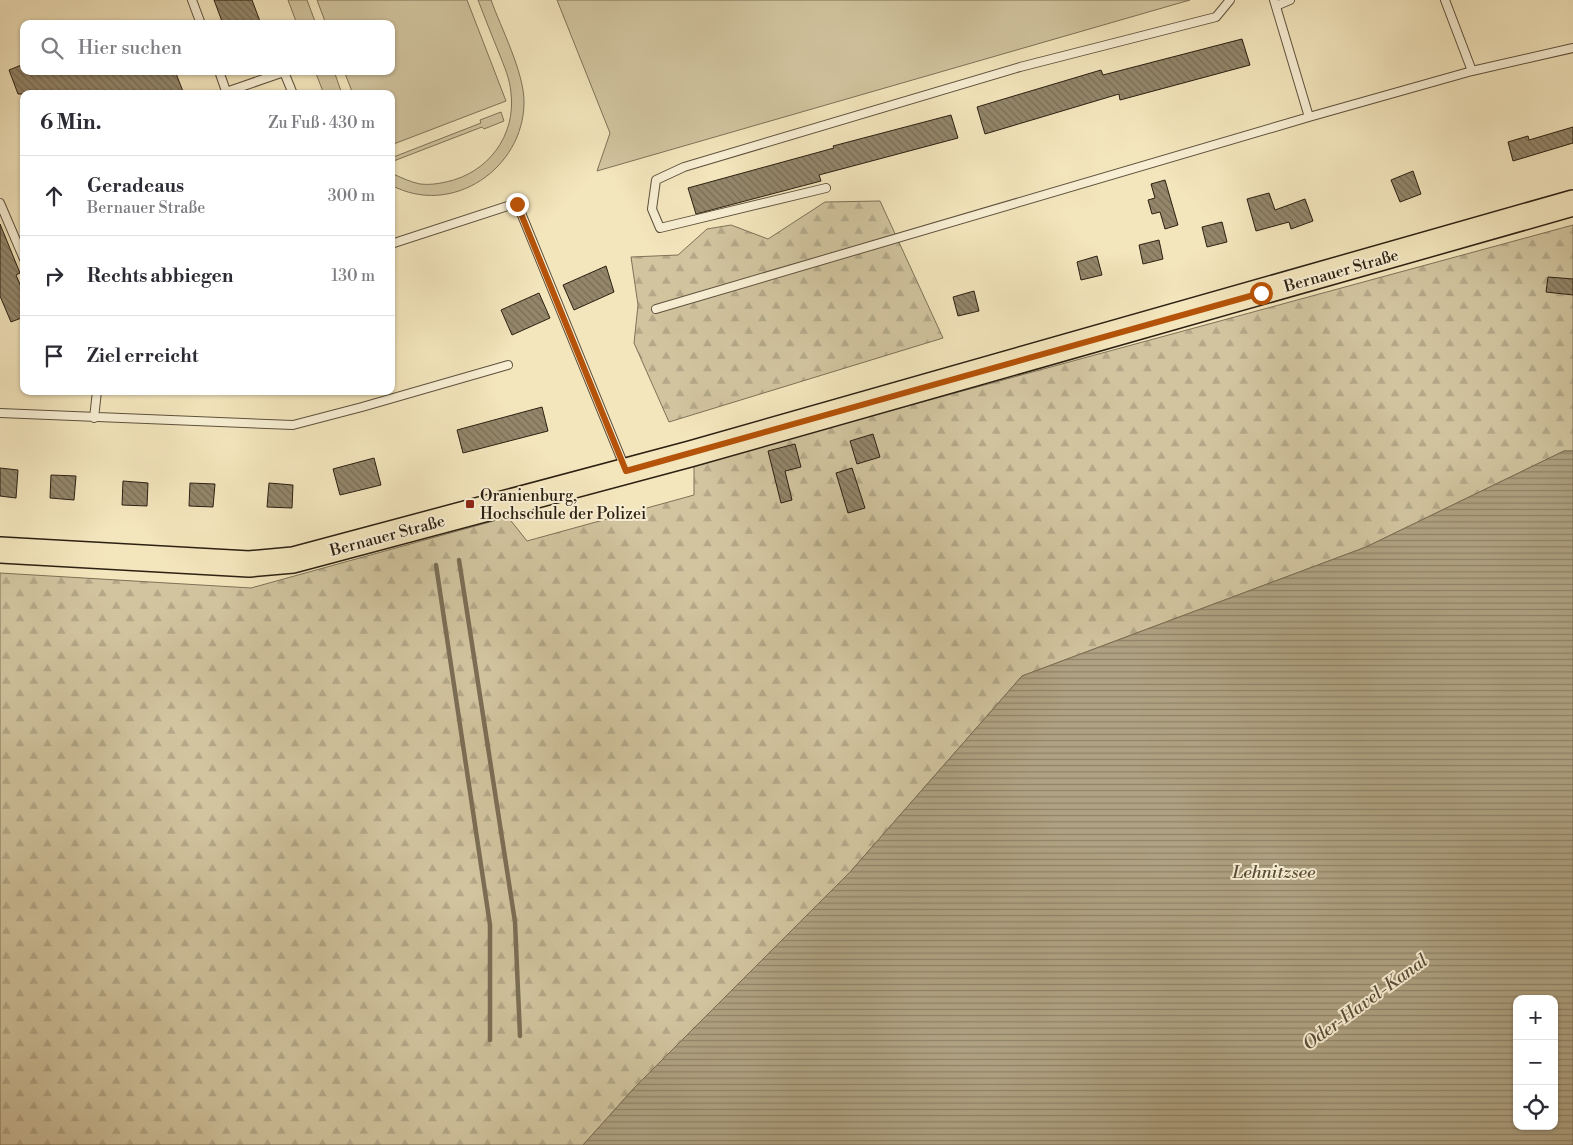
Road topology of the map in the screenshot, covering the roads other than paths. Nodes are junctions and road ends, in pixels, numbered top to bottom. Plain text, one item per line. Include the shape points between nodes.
1 (192, 0) edge
2 (1230, 0) edge
3 (1290, 0) edge
4 (1445, 0) edge
5 (1275, 3) edge
6 (200, 20) edge
7 (1573, 48) edge
8 (1472, 71) junction
9 (220, 75) edge
10 (276, 75) edge
11 (285, 75) edge
12 (226, 90) edge
13 (235, 90) edge
14 (291, 90) edge
15 (1310, 117) junction
16 (826, 188) dead end
17 (0, 203) edge
18 (1573, 203) edge
19 (395, 243) edge
20 (20, 250) edge
21 (656, 309) dead end
22 (508, 365) dead end
23 (97, 395) edge
24 (0, 413) edge
25 (94, 418) junction
26 (626, 471) junction
27 (0, 550) edge

1 - 6 lane
2 - 16 lane via 1216,17 1020,66 684,167 656,180 652,209 660,228
3 - 5 lane
4 - 8 lane
5 - 15 lane
7 - 8 lane
8 - 15 lane
9 - 12 lane
10 - 13 lane
11 - 14 lane
15 - 21 lane
17 - 20 lane
18 - 26 main road, Bernauer Straße
19 - 26 lane via 517,204
22 - 25 lane via 293,425
23 - 25 lane
24 - 25 lane
26 - 27 main road, Bernauer Straße via 292,560 249,564

